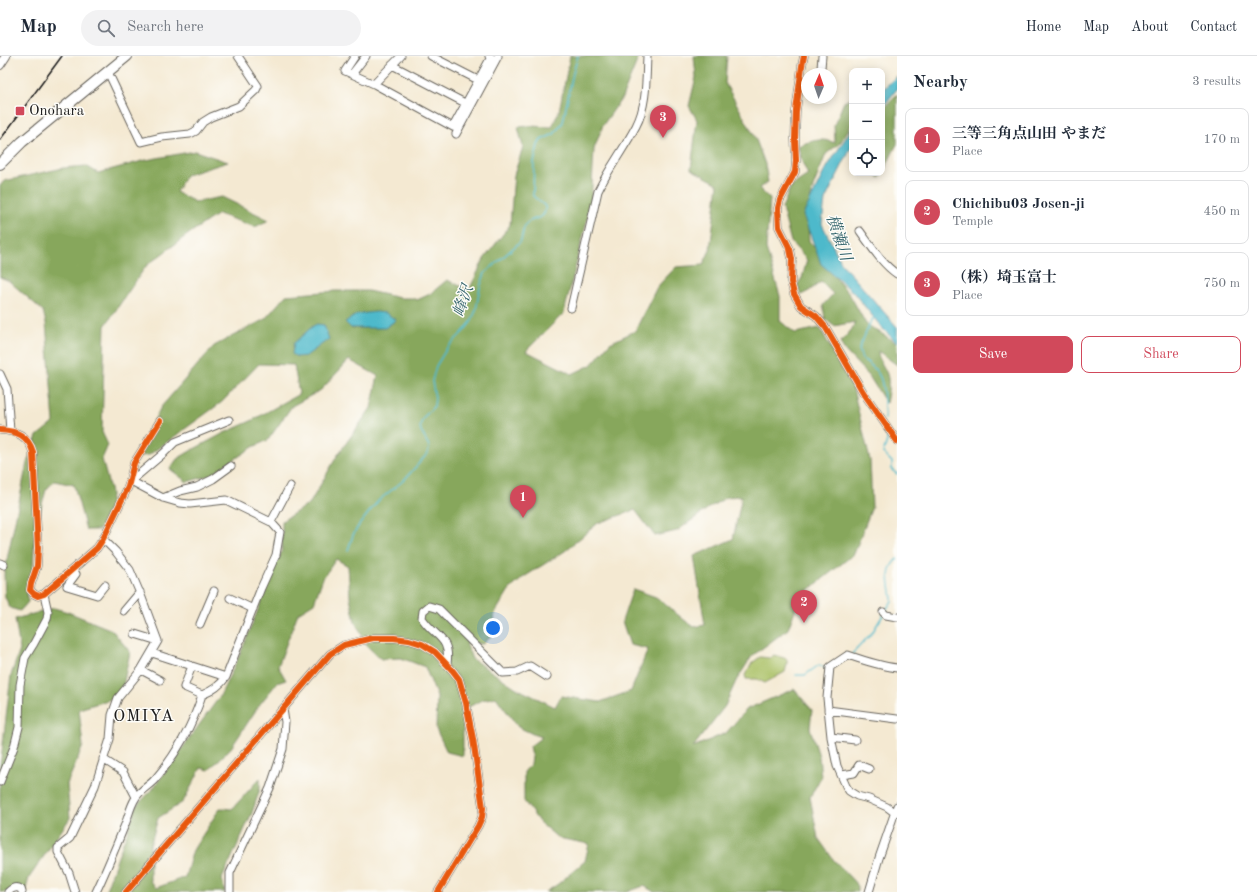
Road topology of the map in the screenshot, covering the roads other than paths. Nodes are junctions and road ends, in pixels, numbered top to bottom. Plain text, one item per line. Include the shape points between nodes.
1 (6, 56) edge
2 (127, 56) edge
3 (238, 56) edge
4 (355, 56) edge
5 (366, 56) edge
6 (401, 56) edge
7 (431, 56) edge
8 (489, 56) edge
9 (498, 56) edge
10 (647, 56) edge
11 (804, 56) edge
12 (822, 56) edge
13 (0, 65) edge
14 (392, 65) junction
15 (821, 68) dead end
16 (108, 72) junction
17 (352, 74) junction
18 (478, 80) junction
19 (374, 84) junction
20 (466, 103) junction
21 (456, 134) dead end
22 (0, 164) edge
23 (860, 231) dead end
24 (897, 274) edge
25 (571, 308) dead end
26 (0, 374) edge
27 (228, 420) dead end
28 (160, 421) dead end
29 (0, 430) edge
30 (10, 431) junction
31 (897, 441) edge
32 (231, 466) dead end
33 (130, 481) junction
34 (290, 486) dead end
35 (163, 498) junction
36 (271, 522) junction
37 (103, 539) junction
38 (73, 570) junction
39 (105, 585) dead end
40 (214, 591) dead end
41 (140, 592) junction
42 (44, 594) junction
43 (230, 598) dead end
44 (253, 609) junction
45 (124, 610) dead end
46 (883, 612) dead end
47 (897, 617) edge
48 (200, 624) dead end
49 (134, 634) dead end
50 (158, 641) junction
51 (152, 653) junction
52 (447, 664) junction
53 (192, 666) junction
54 (897, 668) edge
55 (141, 670) junction
56 (226, 677) junction
57 (547, 677) dead end
58 (160, 680) dead end
59 (202, 695) junction
60 (283, 709) junction
61 (828, 710) junction
62 (897, 719) edge
63 (831, 737) junction
64 (855, 740) dead end
65 (103, 759) junction
66 (869, 768) dead end
67 (842, 776) junction
68 (0, 782) edge
69 (136, 797) junction
70 (896, 809) edge
71 (8, 892) edge
72 (22, 892) edge
73 (75, 892) edge
74 (96, 892) edge
75 (126, 892) edge
76 (230, 892) edge
77 (438, 892) edge
78 (869, 892) edge

1 - 13 main road
2 - 16 highway
3 - 16 street via 258,86 239,106 211,117 190,134 141,142
4 - 17 street via 345,71
5 - 17 street
6 - 14 street
7 - 18 street
8 - 18 street via 491,57
9 - 21 street
10 - 25 street via 641,113 598,191
11 - 31 street via 796,112 795,172 778,208 779,227 792,259 791,282 801,306 816,316 826,328 862,392
12 - 15 street
14 - 19 street
14 - 20 street
16 - 22 highway via 22,142
17 - 19 street
18 - 20 street
19 - 20 street via 453,127
23 - 24 street via 881,260
26 - 30 street via 7,389
27 - 33 street via 175,442
28 - 33 street via 134,463
29 - 30 street
30 - 42 street via 24,437 33,452 38,548 37,566 30,590 38,596
32 - 35 street via 208,482
33 - 35 street
33 - 37 street
34 - 36 street
35 - 36 street via 190,504 226,500
36 - 44 street via 280,532 276,555
37 - 38 street
37 - 41 street via 130,570
38 - 39 street via 76,574 66,586 97,595
38 - 42 street
40 - 48 street
41 - 45 street
41 - 50 street
42 - 68 street via 47,619 25,658 20,685 19,728
43 - 44 street
44 - 56 street
46 - 47 street
49 - 50 street
50 - 51 street
51 - 53 street
51 - 55 street
52 - 57 street via 445,642 422,618 423,611 429,606 439,609 503,673 516,672 530,666
52 - 60 street via 435,652 409,640 373,638 357,641 344,645 330,654
52 - 77 street via 459,679 466,703 480,782 482,817
53 - 56 street
53 - 59 street via 184,687
54 - 61 street via 884,667 848,655 830,667
55 - 58 street
55 - 65 street via 118,698 112,715 110,739
56 - 59 street via 210,692
59 - 69 street via 186,733 163,771
60 - 75 street
60 - 76 street via 283,749 270,788 230,873
61 - 62 street
61 - 63 street
63 - 64 street
63 - 67 street via 837,766
65 - 69 street via 123,772
65 - 73 street via 95,786 70,838 58,848
66 - 67 street via 859,765 854,773
67 - 70 street via 849,791 856,796
69 - 74 street
70 - 78 street
71 - 72 street via 14,887 21,888

